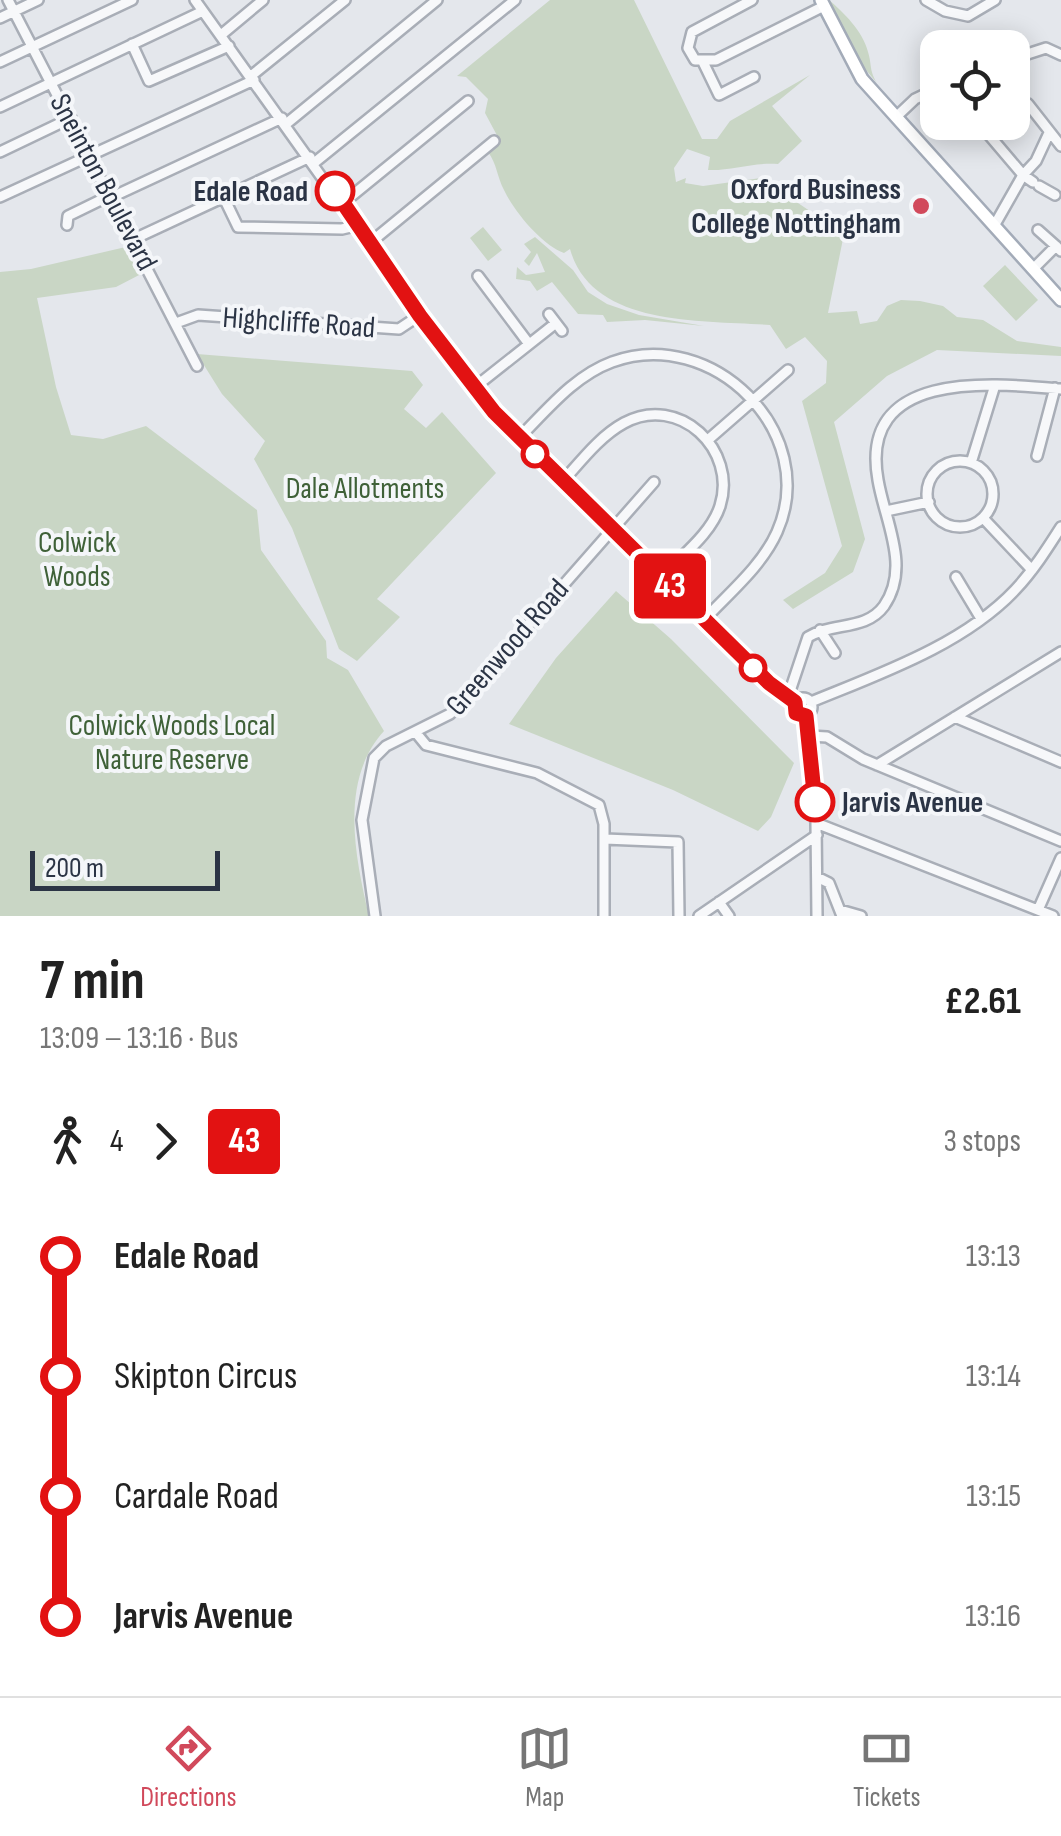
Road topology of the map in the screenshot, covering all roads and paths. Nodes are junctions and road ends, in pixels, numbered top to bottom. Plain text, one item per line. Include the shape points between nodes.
1 (8, 0) edge
2 (38, 0) edge
3 (132, 0) edge
4 (195, 0) edge
5 (263, 0) edge
6 (345, 0) edge
7 (437, 0) edge
8 (515, 0) edge
9 (752, 0) edge
10 (926, 0) edge
11 (995, 0) edge
12 (823, 3) edge
13 (735, 4) edge
14 (203, 11) junction
15 (14, 12) junction
16 (0, 18) edge
17 (221, 35) junction
18 (132, 44) junction
19 (228, 46) junction
20 (34, 47) junction
21 (1030, 53) edge
22 (1061, 54) edge
23 (0, 62) edge
24 (703, 62) junction
25 (253, 78) junction
26 (754, 78) dead end
27 (52, 83) junction
28 (920, 97) edge
29 (468, 101) dead end
30 (0, 107) edge
31 (1030, 107) edge
32 (896, 117) junction
33 (71, 118) junction
34 (284, 121) junction
35 (1049, 133) junction
36 (993, 140) edge
37 (494, 141) dead end
38 (1061, 146) edge
39 (0, 152) edge
40 (90, 156) junction
41 (312, 160) junction
42 (1023, 175) junction
43 (1055, 195) dead end
44 (111, 196) junction
45 (0, 197) edge
46 (224, 198) junction
47 (343, 203) junction
48 (67, 225) dead end
49 (358, 225) junction
50 (994, 226) junction
51 (1038, 230) dead end
52 (134, 239) junction
53 (371, 242) junction
54 (1059, 248) edge
55 (1034, 268) junction
56 (483, 280) dead end
57 (1061, 300) edge
58 (549, 314) dead end
59 (420, 316) junction
60 (176, 324) junction
61 (529, 344) junction
62 (198, 366) dead end
63 (788, 370) dead end
64 (995, 385) junction
65 (476, 387) junction
66 (1058, 389) edge
67 (754, 399) junction
68 (519, 438) junction
69 (708, 439) junction
70 (1037, 456) dead end
71 (971, 463) junction
72 (562, 481) junction
73 (654, 482) dead end
74 (928, 502) junction
75 (886, 511) junction
76 (983, 518) junction
77 (1061, 527) edge
78 (611, 528) junction
79 (1032, 570) junction
80 (662, 577) junction
81 (956, 577) dead end
82 (980, 617) junction
83 (704, 620) junction
84 (820, 630) junction
85 (1061, 652) edge
86 (835, 653) dead end
87 (792, 700) junction
88 (811, 702) junction
89 (806, 716) junction
90 (955, 718) junction
91 (417, 734) junction
92 (810, 736) junction
93 (1061, 762) edge
94 (877, 765) junction
95 (817, 829) junction
96 (604, 839) junction
97 (1061, 841) edge
98 (1061, 858) edge
99 (817, 877) junction
100 (718, 902) junction
101 (1038, 910) junction
102 (841, 913) edge
103 (375, 916) edge
104 (604, 916) edge
105 (680, 916) edge
106 (699, 916) edge
107 (729, 916) edge
108 (818, 916) edge
109 (862, 916) edge
110 (1053, 916) edge

1 - 15 street, Sneinton Boulevard
2 - 15 street
3 - 20 street
4 - 14 street
5 - 17 street
6 - 25 street
7 - 34 street
8 - 41 street
9 - 13 street
10 - 11 street via 968,16
12 - 24 street
12 - 32 main road via 854,68
13 - 24 street via 688,36 691,55
14 - 17 street
14 - 18 street
15 - 16 street
15 - 20 street, Sneinton Boulevard
17 - 19 street
18 - 19 street via 149,80
18 - 27 street
19 - 25 street
20 - 23 street
20 - 27 street, Sneinton Boulevard
21 - 22 street via 1046,48
24 - 26 street via 720,95
25 - 34 street
25 - 40 street
27 - 30 street
27 - 33 street, Sneinton Boulevard
28 - 32 street
29 - 47 street
31 - 35 street
32 - 50 main road
33 - 39 street
33 - 40 street, Sneinton Boulevard
34 - 41 street
34 - 44 street
35 - 38 street
35 - 42 street
36 - 42 street
37 - 53 street
40 - 44 street, Sneinton Boulevard
40 - 45 street
41 - 46 street
41 - 47 street
42 - 43 street
42 - 50 street
44 - 48 street via 68,216
44 - 52 street, Sneinton Boulevard
46 - 49 street via 238,227
46 - 52 street
47 - 49 street
49 - 53 street
50 - 55 main road
51 - 54 street
52 - 60 street, Sneinton Boulevard
53 - 59 street
54 - 55 street
55 - 57 main road
56 - 61 street
58 - 61 street via 559,327
59 - 60 street, Highcliffe Road via 399,329 198,315
59 - 65 street
60 - 62 street, Sneinton Boulevard
61 - 65 street
63 - 67 street
64 - 66 street
64 - 71 street
64 - 75 street via 943,386 901,407 876,450
65 - 68 street
66 - 70 street
67 - 68 street via 707,365 644,355 587,375
67 - 69 street
67 - 83 street via 780,447 786,473 782,516 759,560
68 - 72 street
69 - 72 street via 682,420 626,421
69 - 80 street via 720,457 720,508
71 - 74 street via 938,470
71 - 76 street via 993,487
72 - 78 street
73 - 78 street, Greenwood Road
74 - 75 street
74 - 76 street via 951,526
75 - 84 street via 897,567 889,598 859,624
76 - 79 street
77 - 79 street
78 - 80 street
78 - 91 street, Greenwood Road via 450,714
79 - 82 street
80 - 83 street
81 - 82 street
82 - 88 street via 910,660
83 - 87 street
84 - 86 street
84 - 87 street via 804,644
85 - 90 street
87 - 88 street
87 - 89 street via 796,713
88 - 89 street
89 - 92 street
90 - 93 street
90 - 94 street
91 - 96 street via 426,745 537,773 594,801 603,811
91 - 103 street, Greenwood Road via 381,750 369,773 362,830
92 - 94 street
92 - 95 street
94 - 97 street
95 - 99 street
95 - 100 street
95 - 101 street
96 - 104 street
96 - 105 street via 678,842
98 - 101 street
99 - 102 street via 828,883
99 - 108 street
100 - 106 street
100 - 107 street
101 - 110 street
102 - 109 street

